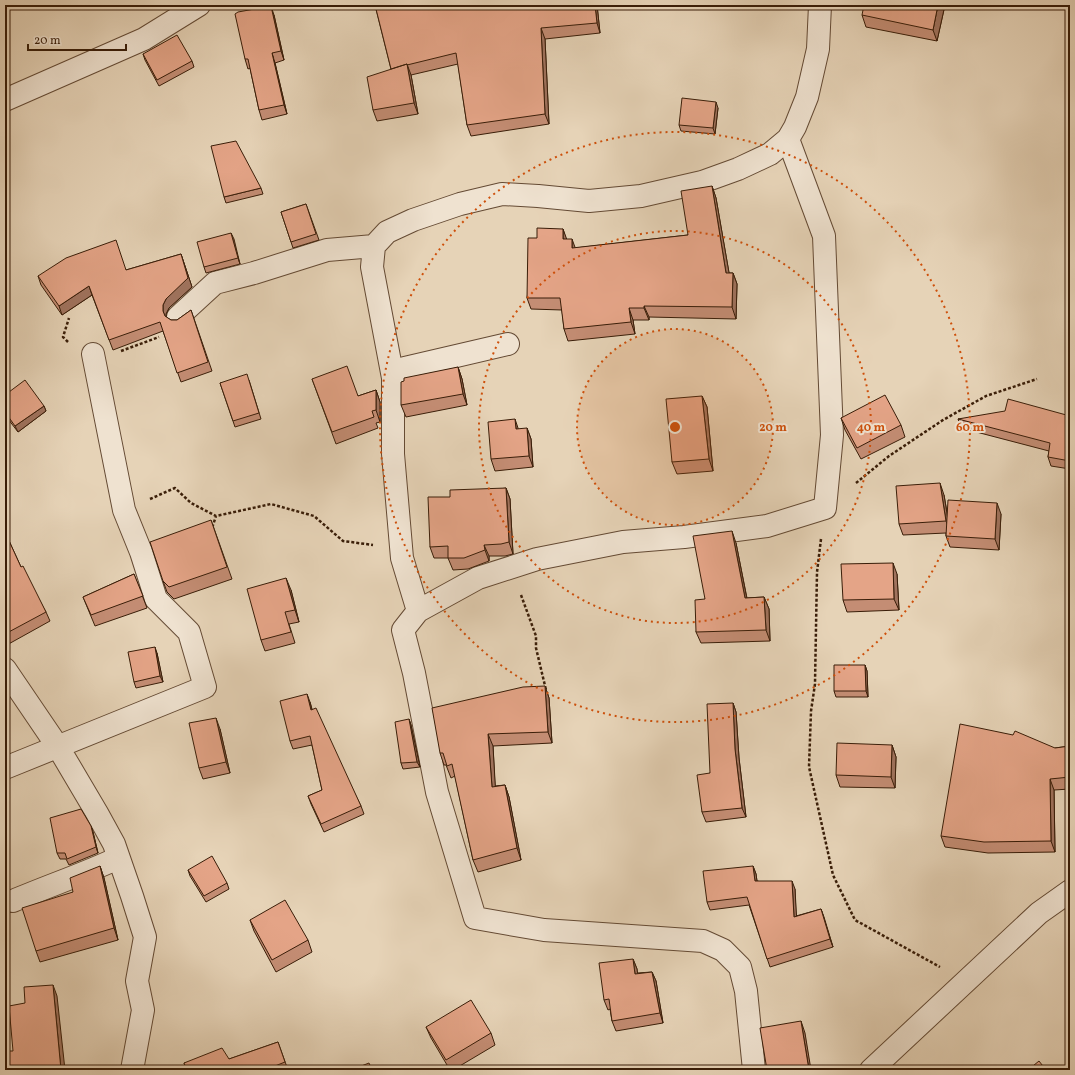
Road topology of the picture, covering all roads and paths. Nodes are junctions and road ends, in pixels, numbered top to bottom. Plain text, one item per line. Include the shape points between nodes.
1 (199, 5) edge
2 (820, 5) edge
3 (5, 100) edge
4 (788, 140) junction
5 (374, 246) junction
6 (178, 317) edge
7 (508, 344) dead end
8 (93, 354) dead end
9 (392, 371) junction
10 (1037, 379) dead end
11 (824, 508) junction
12 (124, 510) junction
13 (216, 516) junction
14 (207, 528) edge
15 (528, 563) junction
16 (404, 568) junction
17 (418, 611) junction
18 (5, 669) edge
19 (546, 690) edge
20 (58, 747) junction
21 (5, 768) edge
22 (118, 858) junction
23 (1070, 891) edge
24 (13, 901) dead end
25 (965, 981) junction
26 (132, 1070) edge
27 (754, 1070) edge
28 (871, 1070) edge

1 - 3 street via 144,39
2 - 4 street via 818,49 807,97
4 - 5 street via 770,154 702,182 641,196 589,201 502,194 460,204 413,220 387,232
4 - 11 street via 824,236 832,436
5 - 6 street via 327,250 215,283
5 - 9 street via 372,268
7 - 9 street
8 - 12 street
9 - 16 street via 393,454
10 - 11 path via 986,396 942,420 889,456
11 - 15 street via 767,526 623,542
11 - 25 path via 817,572 815,684 811,711 809,767 833,875 855,920
12 - 13 path via 175,488 191,503
12 - 20 street via 156,599 189,632 204,687
13 - 14 path via 213,525
13 - 16 path via 271,504 314,516 343,541 376,545
15 - 17 street via 478,578
15 - 19 path via 521,596 536,636 536,648
16 - 17 street
17 - 27 street via 402,630 414,673 437,792 475,918 544,930 703,942 724,950 740,966 746,991
18 - 20 street
20 - 21 street
20 - 22 street via 114,844
22 - 24 street
22 - 26 street via 145,937 137,981 143,1010
23 - 25 street via 1039,913
25 - 28 street

